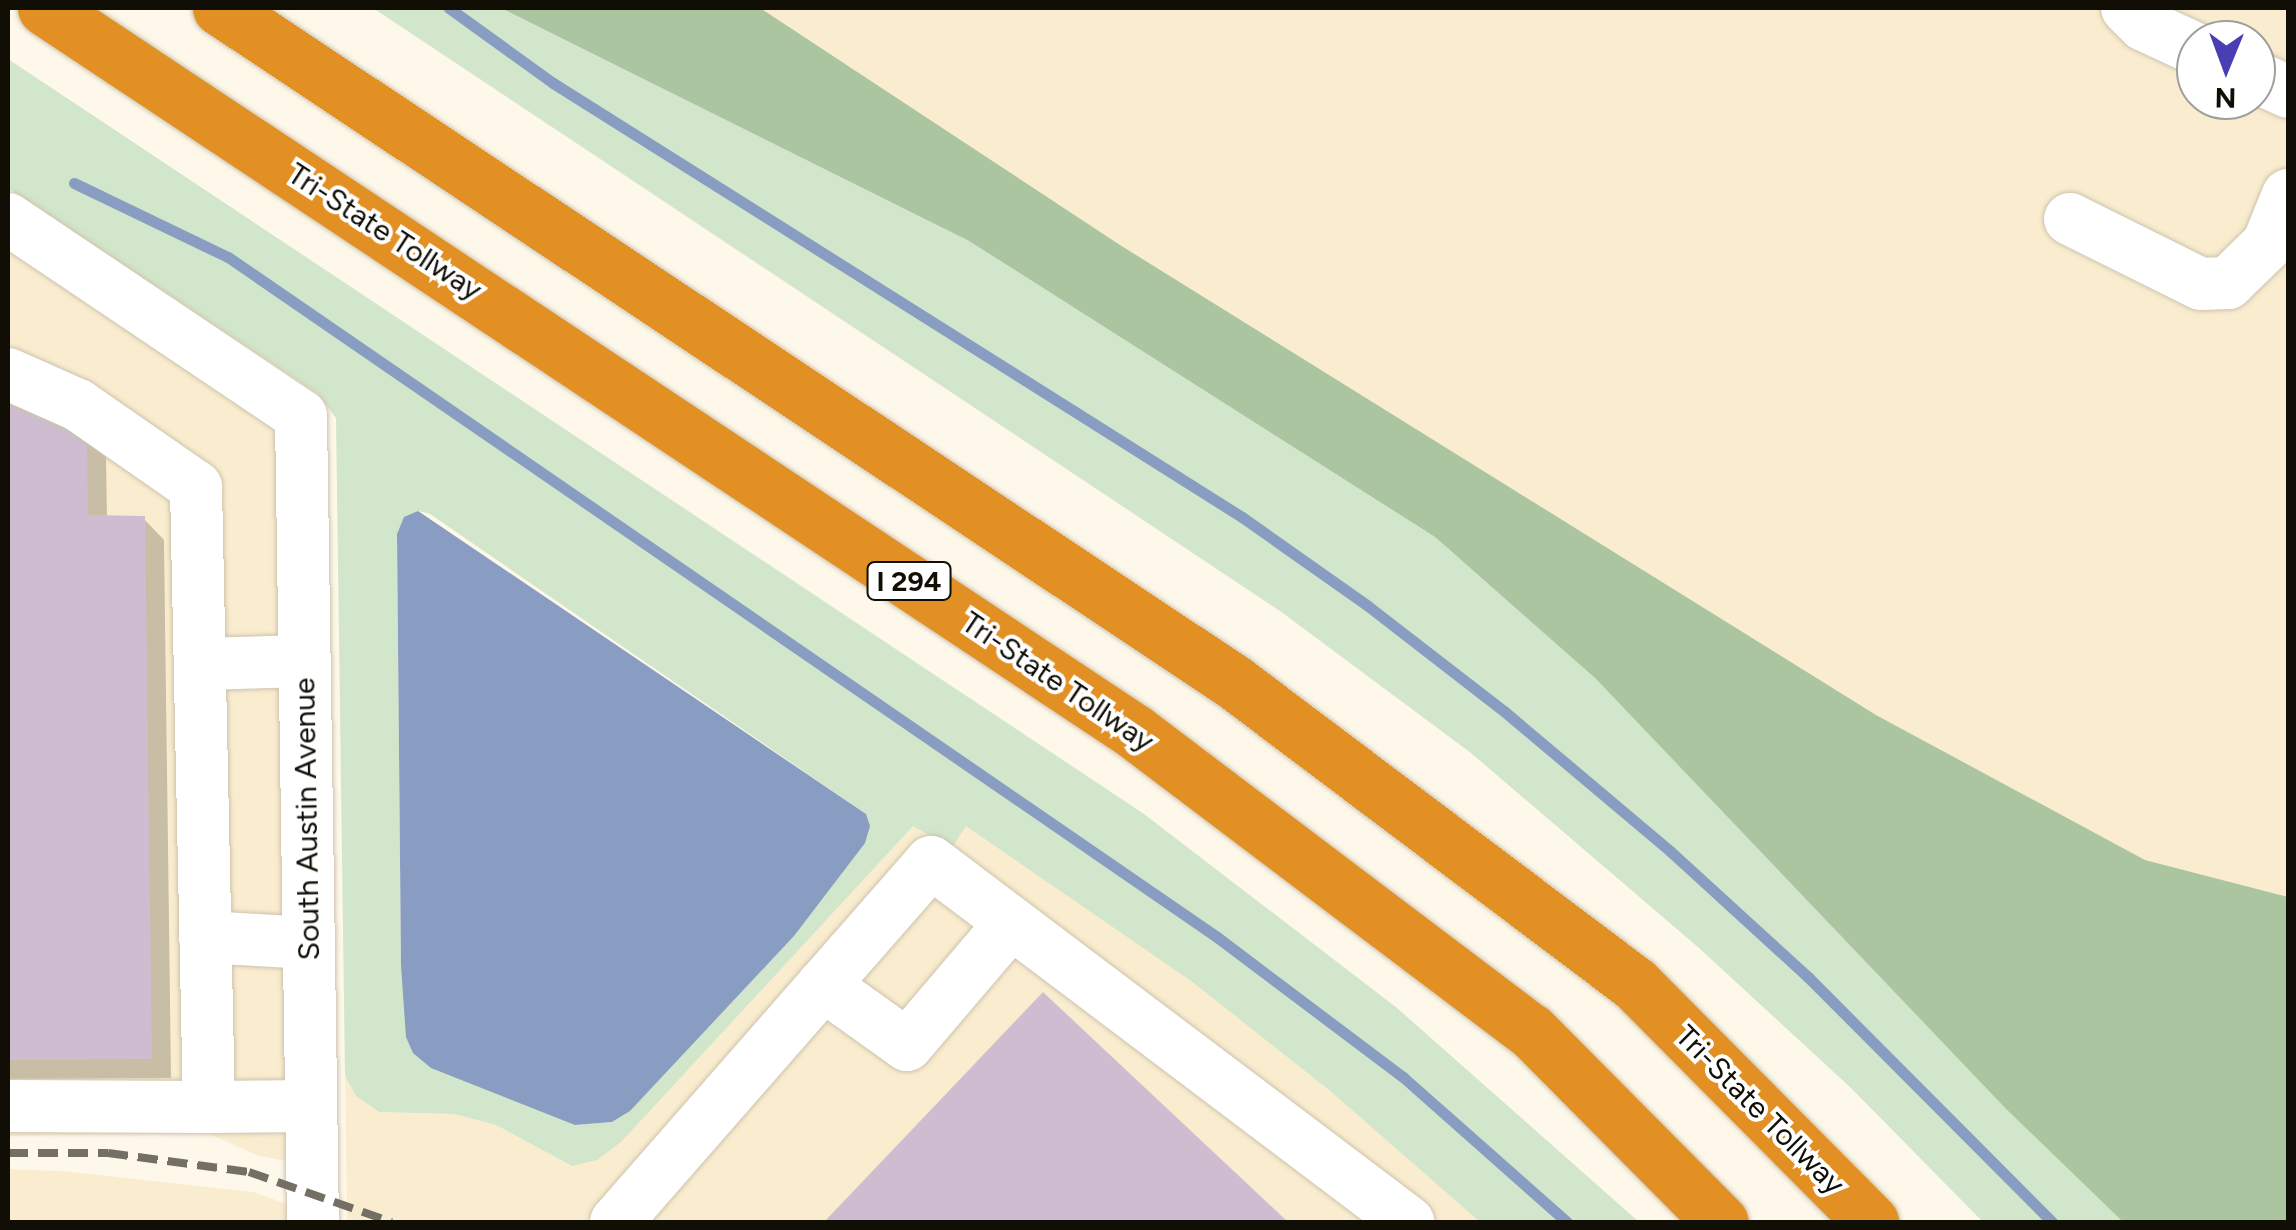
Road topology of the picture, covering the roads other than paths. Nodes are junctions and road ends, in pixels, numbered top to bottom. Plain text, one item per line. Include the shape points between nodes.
1 (45, 8) edge
2 (220, 8) edge
3 (2127, 8) edge
4 (2176, 40) edge
5 (2288, 196) edge
6 (2070, 220) dead end
7 (11, 231) edge
8 (8, 374) edge
9 (305, 661) junction
10 (200, 664) junction
11 (1011, 923) junction
12 (205, 938) junction
13 (309, 943) junction
14 (824, 985) junction
15 (8, 1106) edge
16 (311, 1106) junction
17 (208, 1108) junction
18 (313, 1222) edge
19 (616, 1222) edge
20 (1408, 1222) edge
21 (1721, 1222) edge
22 (1871, 1222) edge

1 - 21 highway, Tri-State Tollway / I 294 via 1135,732 1530,1031
2 - 22 highway, Tri-State Tollway via 1234,682 1635,984
3 - 4 street via 2144,25
5 - 6 street via 2268,244 2228,283 2202,284
7 - 9 street, South Austin Avenue via 301,416
8 - 10 street via 78,406 196,487
9 - 10 street
9 - 13 street, South Austin Avenue
10 - 12 street
11 - 14 street via 907,1045
11 - 14 street via 931,862
11 - 20 street
12 - 13 street
12 - 17 street
13 - 16 street, South Austin Avenue
14 - 19 street
15 - 17 street
16 - 17 street
16 - 18 street, South Austin Avenue

